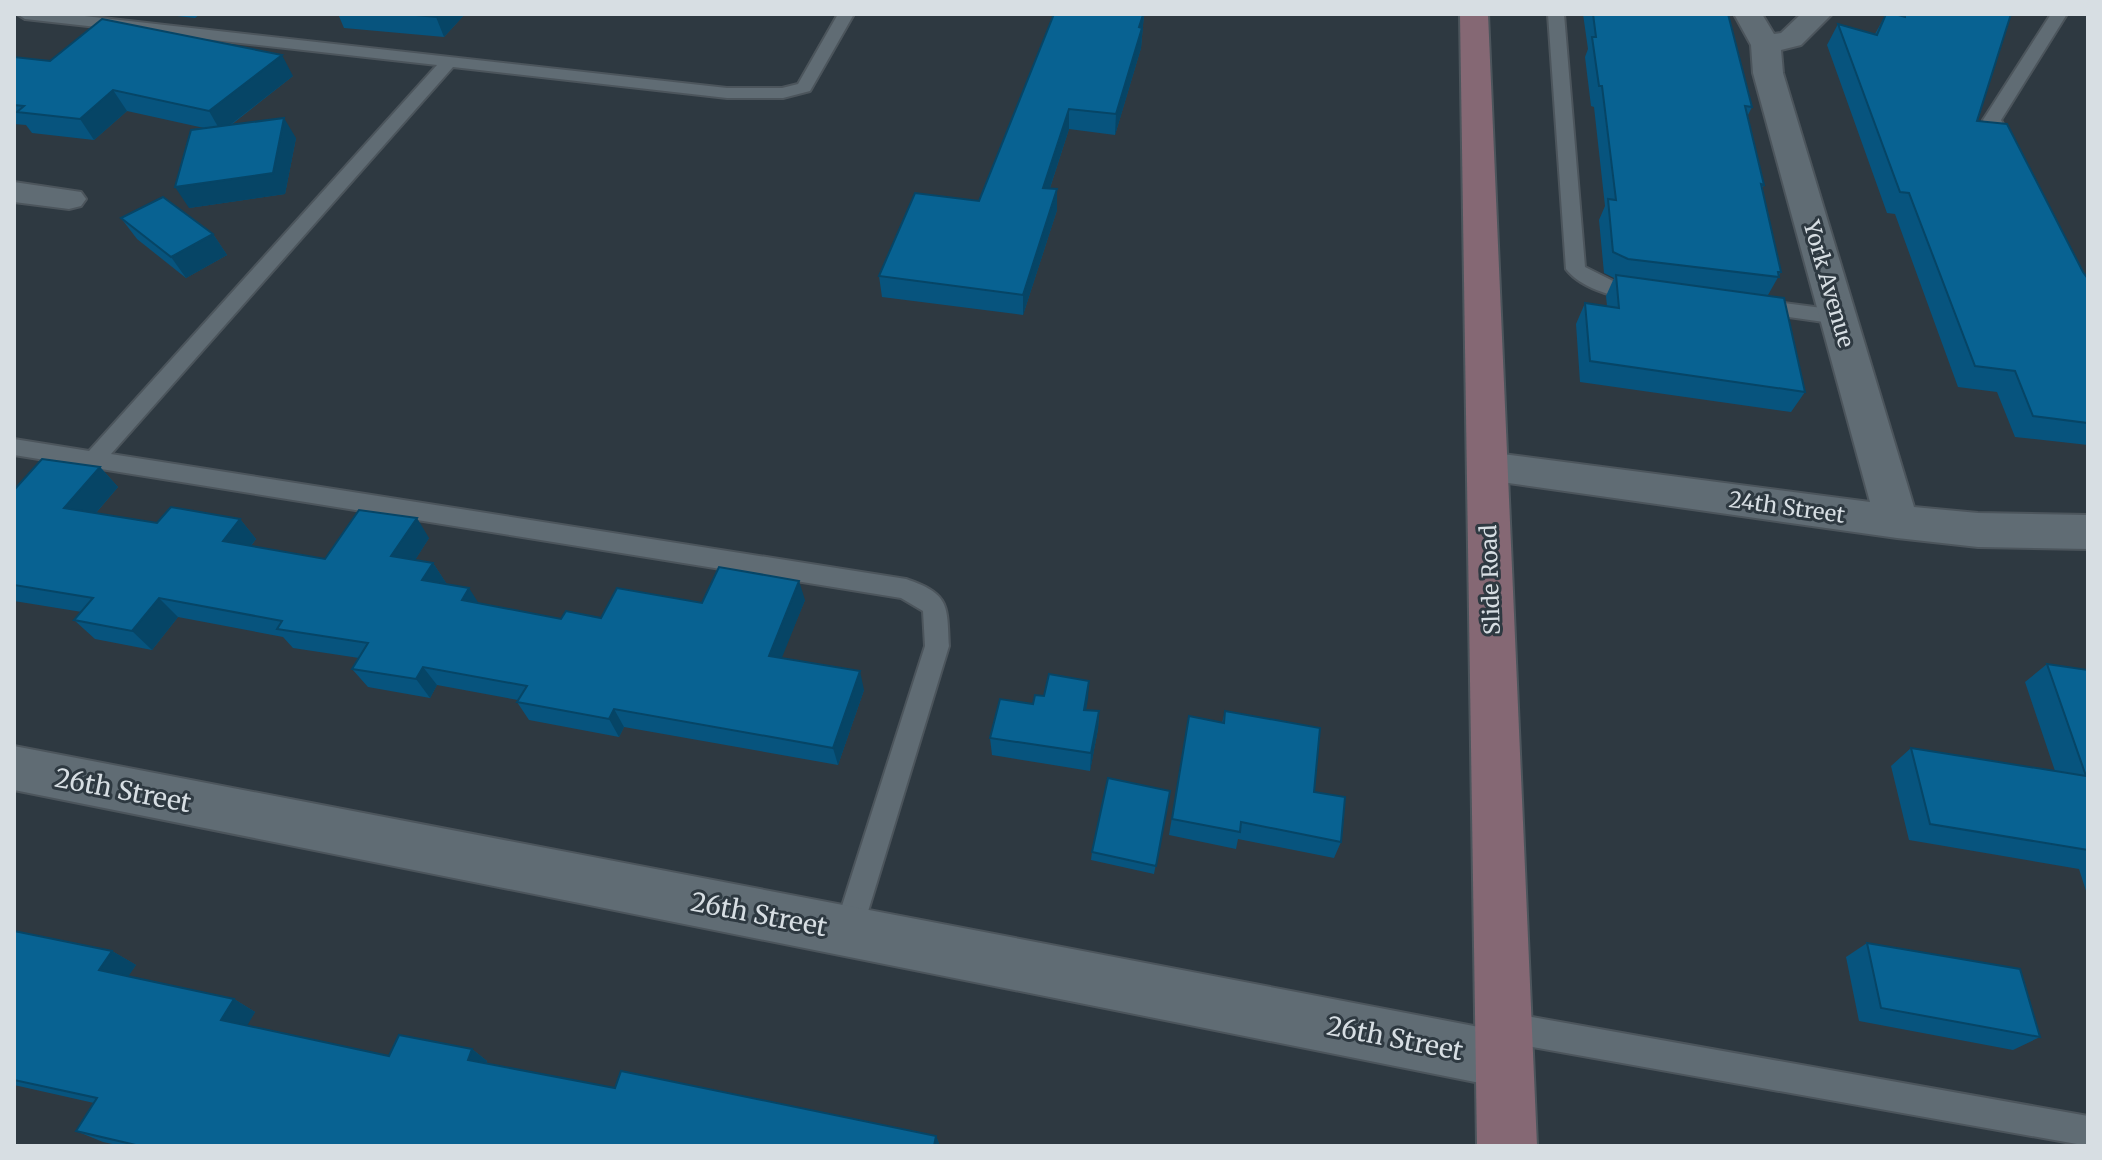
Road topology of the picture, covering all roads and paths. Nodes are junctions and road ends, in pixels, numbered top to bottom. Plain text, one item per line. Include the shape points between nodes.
1 (25, 14) edge
2 (846, 14) edge
3 (1474, 14) edge
4 (1556, 14) edge
5 (1748, 14) edge
6 (1818, 14) edge
7 (2059, 14) edge
8 (1766, 45) junction
9 (449, 62) junction
10 (2020, 174) edge
11 (14, 192) edge
12 (69, 199) dead end
13 (1658, 294) edge
14 (1733, 304) edge
15 (1838, 317) junction
16 (14, 447) edge
17 (94, 459) junction
18 (1487, 467) junction
19 (1897, 522) junction
20 (2088, 532) edge
21 (14, 768) edge
22 (849, 931) junction
23 (1504, 1043) junction
24 (2088, 1132) edge
25 (1507, 1146) edge

1 - 9 lane
2 - 9 lane via 804,87 783,93 727,93
3 - 18 main road, Slide Road
4 - 13 lane via 1576,269 1613,289
5 - 8 street, York Avenue
6 - 8 street via 1791,39
7 - 10 lane via 1992,120
8 - 15 street, York Avenue via 1768,73
9 - 17 lane
11 - 12 street
14 - 15 lane
15 - 19 street, York Avenue
16 - 17 lane
17 - 22 lane via 878,584 906,589 935,606 937,646
18 - 19 street, 24th Street
18 - 23 main road, Slide Road
19 - 20 street, 24th Street
21 - 22 street, 26th Street
22 - 23 street, 26th Street
23 - 24 lane
23 - 25 main road, Slide Road

